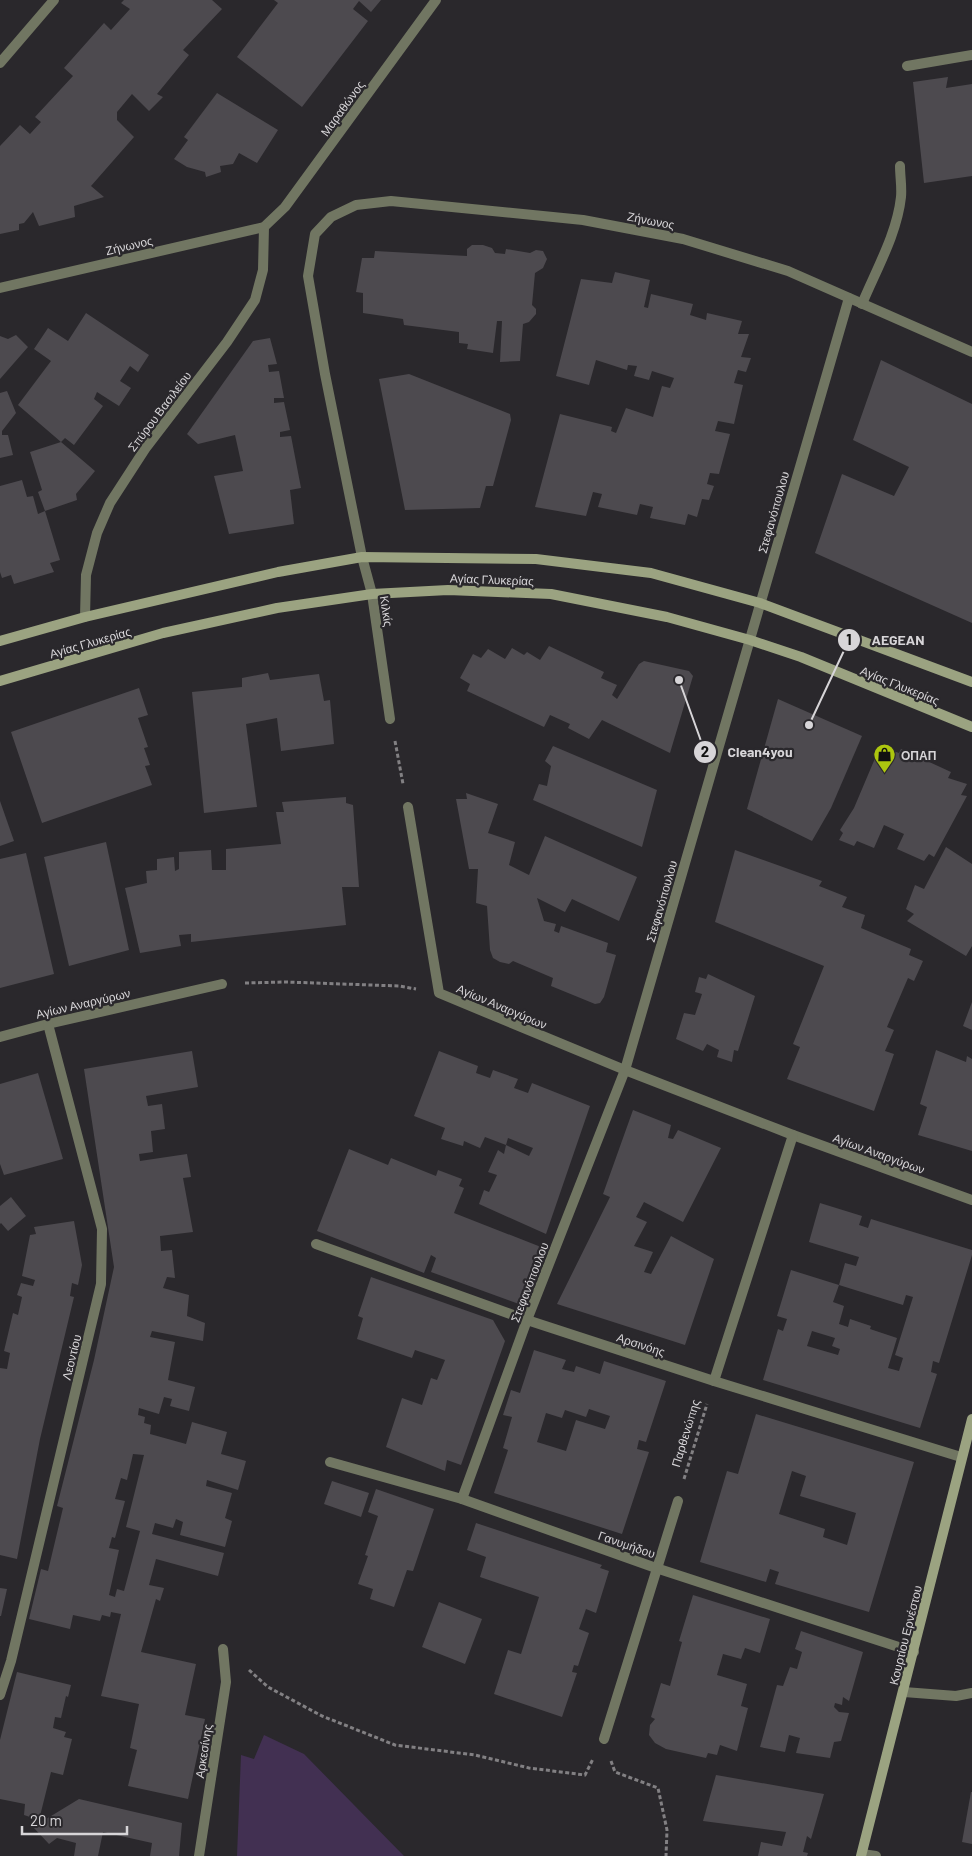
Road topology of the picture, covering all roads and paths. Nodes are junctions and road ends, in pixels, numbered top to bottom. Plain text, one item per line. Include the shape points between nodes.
1 (54, 0) edge
2 (436, 0) edge
3 (972, 55) edge
4 (0, 63) edge
5 (907, 66) dead end
6 (900, 166) dead end
7 (264, 227) junction
8 (315, 234) joint
9 (0, 288) edge
10 (849, 298) junction
11 (862, 304) junction
12 (972, 352) edge
13 (362, 557) junction
14 (372, 594) junction
15 (760, 602) junction
16 (85, 617) junction
17 (750, 640) junction
18 (0, 641) edge
19 (0, 681) edge
20 (972, 682) edge
21 (390, 719) joint
22 (972, 727) edge
23 (408, 807) joint
24 (222, 984) joint
25 (438, 993) junction
26 (48, 1024) junction
27 (0, 1037) edge
28 (625, 1070) junction
29 (792, 1135) junction
30 (972, 1200) edge
31 (316, 1244) dead end
32 (527, 1320) junction
33 (714, 1381) junction
34 (972, 1419) edge
35 (961, 1457) junction
36 (330, 1462) dead end
37 (462, 1499) junction
38 (678, 1501) joint
39 (656, 1568) junction
40 (223, 1649) joint
41 (914, 1652) junction
42 (904, 1692) junction
43 (972, 1693) edge
44 (0, 1696) edge
45 (604, 1739) junction
46 (861, 1855) edge
47 (199, 1856) edge
48 (666, 1856) edge
49 (876, 1856) edge

1 - 4 street
2 - 7 street, Μαραθώνος via 285,207
3 - 5 street
6 - 11 street via 901,196 893,232
7 - 9 street, Ζήνωνος
7 - 16 street, Σπύρου Βασιλείου via 263,270 255,300 145,449 110,503 97,533 86,574
8 - 10 street, Ζήνωνος via 331,217 356,205 391,201 583,220 684,239 788,271
8 - 13 street, Κιλκίς via 308,276
10 - 11 street, Ζήνωνος
10 - 15 street, Στεφανόπουλου
11 - 12 street, Ζήνωνος
13 - 14 street, Κιλκίς
13 - 15 street, Αγίας Γλυκερίας via 536,560 651,573
13 - 16 street, Αγίας Γλυκερίας via 278,572
14 - 17 street, Αγίας Γλυκερίας via 448,590 551,594 667,617
14 - 19 street, Αγίας Γλυκερίας via 277,608 163,633
14 - 21 street, Κιλκίς
15 - 17 street, Στεφανόπουλου
15 - 20 street, Αγίας Γλυκερίας
16 - 18 street, Αγίας Γλυκερίας
17 - 22 street, Αγίας Γλυκερίας via 801,657
17 - 28 street, Στεφανόπουλου
21 - 23 path
23 - 25 street
24 - 25 path, Αγίων Αναργύρων via 286,982 399,986
24 - 26 street, Αγίων Αναργύρων
25 - 28 street, Αγίων Αναργύρων
26 - 27 street, Αγίων Αναργύρων
26 - 44 street, Λεοντίου via 102,1229 101,1284 11,1662
28 - 29 street, Αγίων Αναργύρων
28 - 32 street, Στεφανόπουλου
29 - 30 street, Αγίων Αναργύρων
29 - 33 street
31 - 32 street, Αρσινόης
32 - 33 street, Αρσινόης
32 - 37 street, Στεφανόπουλου
33 - 35 street, Αρσινόης
33 - 38 path, Παρθενώπης
34 - 35 street, Κουρτίου Ερνέστου
35 - 41 street, Κουρτίου Ερνέστου
36 - 37 street, Γανυμήδου
37 - 39 street, Γανυμήδου
38 - 39 street
39 - 41 street, Γανυμήδου
39 - 45 street
40 - 45 path via 268,1687 322,1716 395,1745 475,1755 529,1768 584,1776
40 - 47 street, Αρκεσίνης via 226,1682
41 - 42 street, Κουρτίου Ερνέστου
42 - 43 street via 956,1696
42 - 46 street, Κουρτίου Ερνέστου
45 - 48 path via 615,1772 658,1788 667,1830
46 - 49 street

